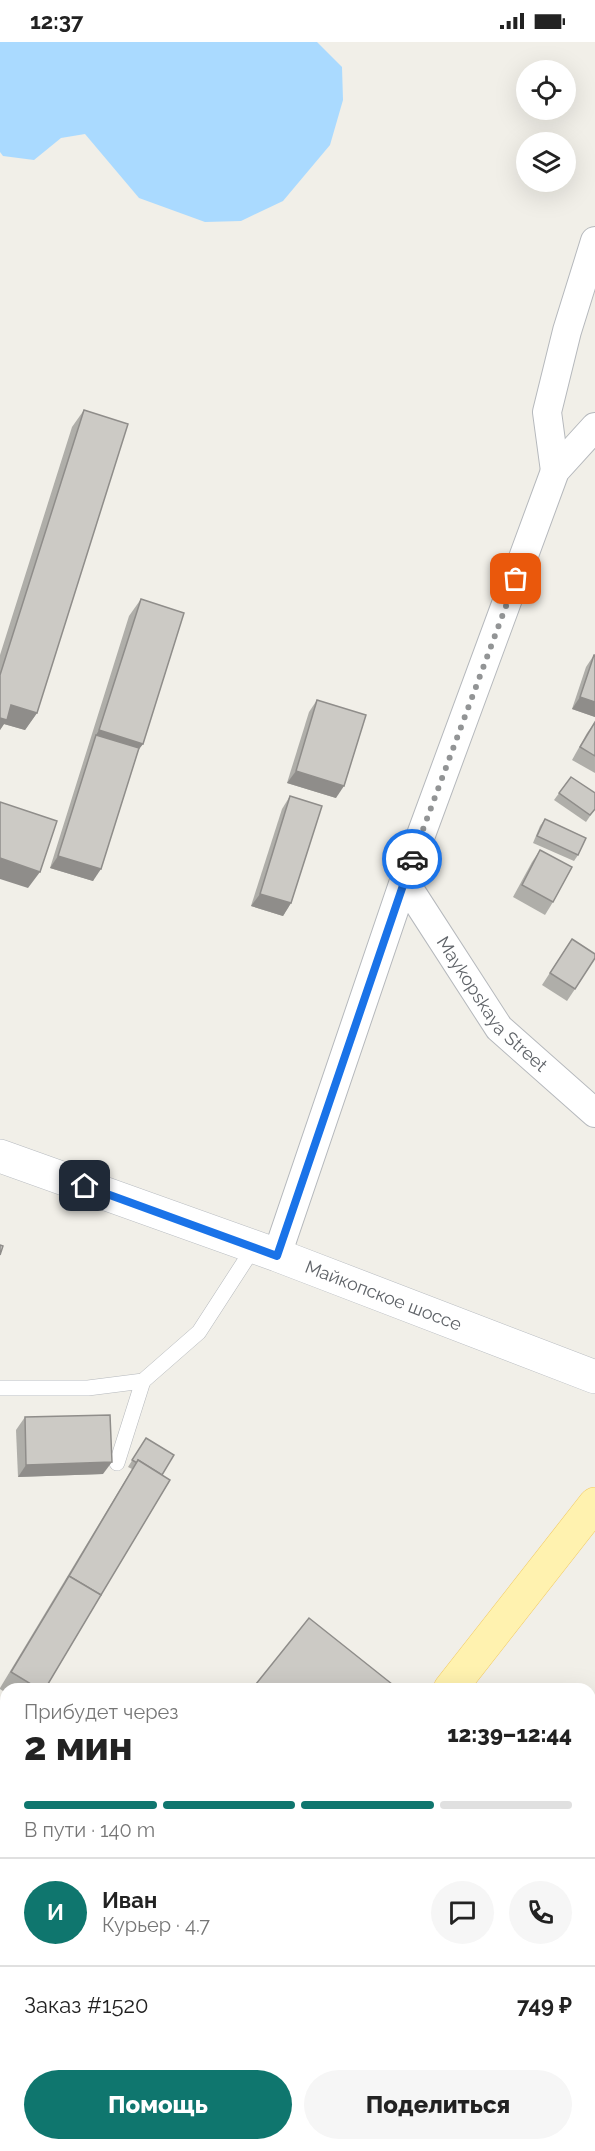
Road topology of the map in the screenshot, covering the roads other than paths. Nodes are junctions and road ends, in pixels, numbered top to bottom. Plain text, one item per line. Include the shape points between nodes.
1 (595, 241) edge
2 (595, 427) edge
3 (555, 471) junction
4 (404, 881) junction
5 (595, 1113) edge
6 (0, 1156) edge
7 (266, 1251) junction
8 (595, 1377) edge
9 (143, 1381) junction
10 (0, 1388) edge
11 (117, 1463) dead end
12 (595, 1504) edge
13 (455, 1683) edge

1 - 3 street via 547,412
2 - 3 street
3 - 4 street
4 - 5 street, Maykopskaya Street via 499,1028
4 - 7 street
6 - 7 street, Майкопское шоссе
7 - 8 street, Майкопское шоссе
7 - 9 lane via 199,1332
9 - 10 lane via 88,1388
9 - 11 lane
12 - 13 main road

